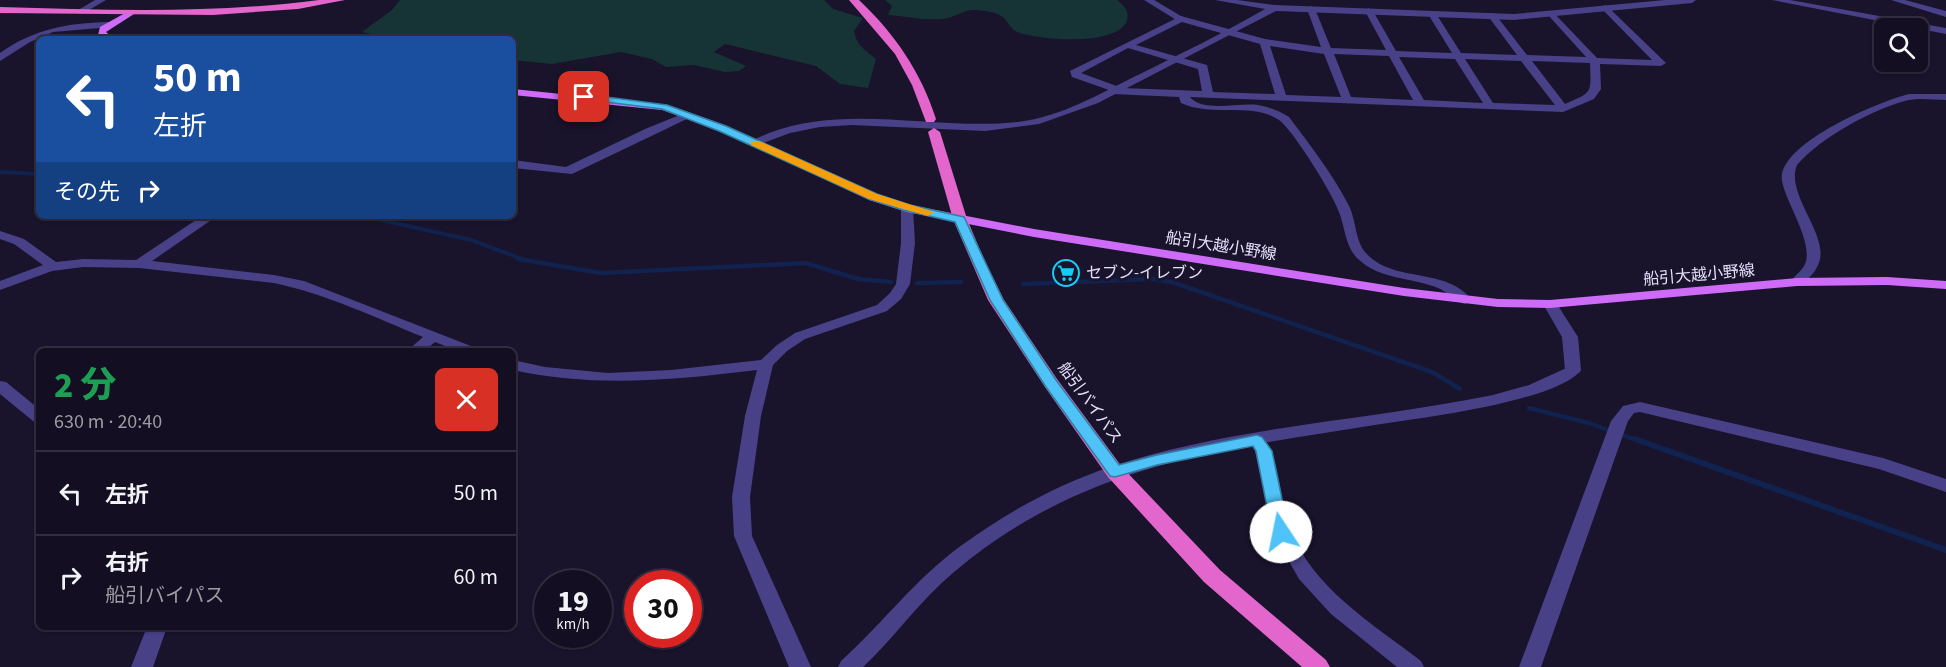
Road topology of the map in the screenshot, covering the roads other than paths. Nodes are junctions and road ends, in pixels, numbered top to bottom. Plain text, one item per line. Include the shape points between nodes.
1 (102, 0) edge
2 (340, 0) edge
3 (854, 0) edge
4 (1148, 0) edge
5 (1219, 0) edge
6 (1692, 0) edge
7 (1776, 0) edge
8 (1895, 0) edge
9 (1905, 1) edge
10 (1274, 8) junction
11 (1606, 8) junction
12 (1311, 9) junction
13 (0, 10) edge
14 (1369, 11) junction
15 (79, 12) junction
16 (130, 14) junction
17 (1432, 14) junction
18 (1552, 14) junction
19 (1946, 14) edge
20 (1492, 16) junction
21 (1181, 19) junction
22 (108, 26) junction
23 (1946, 31) edge
24 (1228, 33) junction
25 (105, 36) edge
26 (1264, 42) junction
27 (1127, 45) junction
28 (1326, 51) junction
29 (1393, 53) junction
30 (1459, 56) junction
31 (0, 58) edge
32 (1524, 59) junction
33 (1177, 60) junction
34 (1595, 62) junction
35 (1115, 90) junction
36 (516, 92) edge
37 (1184, 94) junction
38 (1208, 94) junction
39 (1946, 97) edge
40 (1281, 98) junction
41 (1347, 100) junction
42 (1421, 104) junction
43 (1490, 106) junction
44 (1563, 109) junction
45 (687, 115) junction
46 (754, 143) junction
47 (516, 164) edge
48 (907, 208) junction
49 (206, 219) edge
50 (960, 219) junction
51 (0, 235) edge
52 (139, 264) junction
53 (50, 267) junction
54 (1797, 282) junction
55 (1946, 285) edge
56 (0, 286) edge
57 (1465, 300) junction
58 (1550, 304) junction
59 (433, 336) junction
60 (419, 348) edge
61 (463, 348) edge
62 (766, 364) junction
63 (516, 366) edge
64 (0, 386) edge
65 (36, 415) edge
66 (1257, 440) junction
67 (1115, 472) junction
68 (1946, 486) edge
69 (156, 630) edge
70 (142, 667) edge
71 (800, 667) edge
72 (849, 667) edge
73 (1318, 667) edge
74 (1413, 667) edge
75 (1530, 667) edge

1 - 15 street
2 - 16 highway via 245,11
3 - 50 highway, 船引バイパス via 876,20 914,76
4 - 21 street
5 - 10 street
6 - 11 street
7 - 23 street
8 - 9 street
9 - 19 street
10 - 12 street
10 - 24 street
11 - 18 street
11 - 34 street via 1661,63
12 - 14 street
12 - 28 street
13 - 15 highway
14 - 17 street
14 - 29 street
15 - 16 highway
16 - 22 main road
17 - 20 street
17 - 30 street
18 - 20 street
18 - 34 street
20 - 32 street
21 - 24 street
21 - 27 street
22 - 25 main road via 101,33
22 - 31 street via 51,28
24 - 26 street
24 - 33 street
26 - 28 street
26 - 40 street
27 - 33 street
27 - 35 street via 1076,71 1076,75
28 - 29 street
28 - 41 street
29 - 30 street
29 - 42 street
30 - 32 street
30 - 43 street
32 - 34 street
32 - 44 street
33 - 35 street
33 - 38 street via 1203,67
34 - 44 street via 1596,89 1590,97
35 - 37 street
35 - 46 street via 1058,116 1020,125 976,128 829,121 785,129
36 - 45 main road, 船引大越小野線 via 643,103
37 - 38 street
37 - 57 street via 1185,101 1200,108 1253,106 1285,119 1343,206 1361,255 1399,275 1450,286
38 - 40 street
39 - 54 street via 1908,97 1813,143 1793,161 1788,181 1813,247 1812,265
40 - 41 street
41 - 42 street
42 - 43 street
43 - 44 street
45 - 46 main road, 船引大越小野線
45 - 47 street via 568,171
46 - 48 main road, 船引大越小野線
48 - 50 main road, 船引大越小野線
48 - 62 street via 903,284 896,296 882,308 800,336
49 - 52 street
50 - 57 main road, 船引大越小野線
50 - 67 highway, 船引バイパス via 996,300
51 - 53 street via 20,242 49,262
52 - 53 street
52 - 59 street via 299,284
53 - 56 street
54 - 55 main road, 船引大越小野線
54 - 58 main road, 船引大越小野線
57 - 58 main road, 船引大越小野線
58 - 66 street via 1570,337 1573,370 1558,379 1494,400
59 - 60 street
59 - 61 street
62 - 63 street via 586,379
62 - 71 street via 753,416 741,497 743,536
64 - 65 street
66 - 67 street
66 - 74 street via 1264,451 1281,532 1300,567 1324,596
67 - 72 street via 1049,501 982,541 928,583
67 - 73 highway, 船引バイパス via 1212,576
68 - 75 street via 1883,464 1630,407 1625,410 1610,448
69 - 70 street

